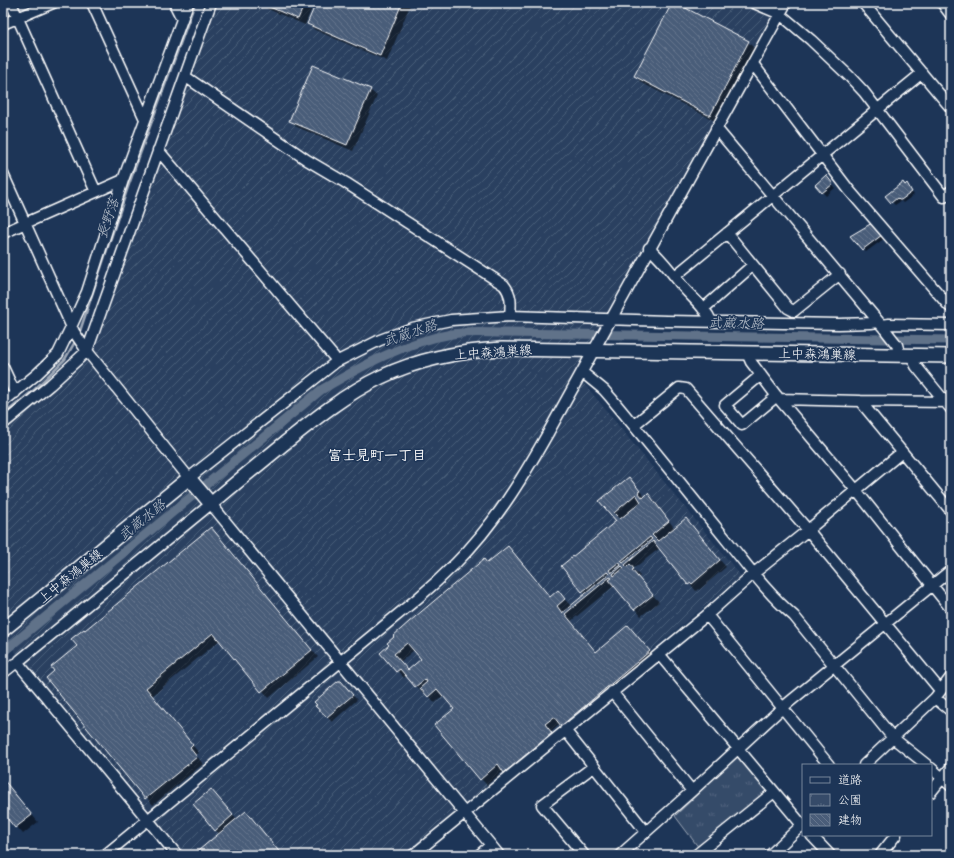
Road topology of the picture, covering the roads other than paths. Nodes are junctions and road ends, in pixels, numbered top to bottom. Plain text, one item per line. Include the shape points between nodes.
1 (11, 3) edge
2 (53, 3) edge
3 (92, 3) edge
4 (174, 3) edge
5 (188, 3) edge
6 (211, 3) edge
7 (754, 3) edge
8 (786, 3) edge
9 (867, 4) edge
10 (943, 4) edge
11 (780, 14) junction
12 (951, 15) edge
13 (18, 18) junction
14 (182, 19) junction
15 (3, 24) edge
16 (753, 64) junction
17 (922, 73) junction
18 (186, 77) junction
19 (951, 108) edge
20 (878, 110) junction
21 (145, 119) junction
22 (716, 128) junction
23 (158, 150) junction
24 (823, 155) junction
25 (3, 174) edge
26 (123, 180) junction
27 (96, 192) junction
28 (948, 194) edge
29 (773, 196) junction
30 (951, 205) edge
31 (24, 224) junction
32 (3, 233) edge
33 (727, 233) junction
34 (649, 248) junction
35 (753, 265) junction
36 (840, 274) junction
37 (675, 276) junction
38 (951, 305) edge
39 (703, 309) junction
40 (510, 316) junction
41 (711, 321) junction
42 (610, 322) junction
43 (881, 324) junction
44 (951, 325) edge
45 (72, 330) junction
46 (596, 346) junction
47 (85, 349) junction
48 (747, 352) junction
49 (903, 353) junction
50 (951, 356) edge
51 (336, 362) junction
52 (3, 367) edge
53 (582, 372) junction
54 (761, 375) junction
55 (15, 393) junction
56 (778, 397) junction
57 (860, 401) junction
58 (3, 402) edge
59 (949, 404) edge
60 (3, 424) edge
61 (634, 425) junction
62 (902, 452) junction
63 (192, 481) junction
64 (856, 490) junction
65 (208, 501) junction
66 (951, 511) edge
67 (808, 530) junction
68 (951, 570) edge
69 (753, 574) junction
70 (932, 586) junction
71 (951, 609) edge
72 (707, 615) junction
73 (885, 624) junction
74 (3, 630) edge
75 (659, 654) junction
76 (340, 662) junction
77 (18, 663) junction
78 (834, 666) junction
79 (3, 673) edge
80 (951, 677) edge
81 (612, 692) junction
82 (937, 694) junction
83 (782, 708) junction
84 (951, 711) edge
85 (565, 730) junction
86 (893, 738) junction
87 (738, 748) junction
88 (828, 764) edge
89 (865, 764) edge
90 (926, 764) edge
91 (593, 767) junction
92 (951, 767) edge
93 (932, 769) edge
94 (943, 778) junction
95 (951, 786) edge
96 (692, 791) junction
97 (932, 791) edge
98 (774, 792) junction
99 (466, 813) junction
100 (148, 820) junction
101 (802, 824) edge
102 (802, 826) edge
103 (646, 832) junction
104 (812, 836) edge
105 (895, 836) edge
106 (491, 845) junction
107 (105, 855) edge
108 (177, 855) edge
109 (413, 855) edge
110 (479, 855) edge
111 (500, 855) edge
112 (584, 855) edge
113 (620, 855) edge
114 (696, 855) edge
115 (770, 855) edge
116 (830, 855) edge
117 (880, 855) edge

1 - 13 street
2 - 13 street
3 - 21 street
4 - 14 street
5 - 14 street
6 - 18 street
7 - 11 street
8 - 11 street
9 - 17 street
10 - 12 street
11 - 16 street
11 - 20 street via 843,70
13 - 15 street
13 - 27 street
14 - 21 street
16 - 22 street
16 - 24 street
17 - 19 street
17 - 20 street
18 - 23 street
18 - 40 street via 307,160 504,285 510,298
20 - 24 street
20 - 28 street
21 - 26 street
22 - 29 street
22 - 34 street
23 - 47 street
23 - 51 street
24 - 29 street
24 - 38 street via 854,196 949,306
25 - 31 street
26 - 27 street
26 - 45 street
27 - 31 street
28 - 30 street
29 - 33 street
29 - 36 street
31 - 32 street
31 - 45 street
33 - 35 street
33 - 37 street
34 - 37 street
34 - 42 street
35 - 36 street via 788,308 794,311
35 - 39 street
36 - 43 street
37 - 39 street
39 - 41 street
40 - 42 street
40 - 51 street via 451,320 412,328 380,340
41 - 42 street
41 - 43 street
42 - 46 street
43 - 44 street
43 - 49 street
45 - 47 street
45 - 55 street via 58,354
46 - 48 main road, 上中森鴻巣線
46 - 53 street
46 - 65 main road, 上中森鴻巣線 via 476,351 437,358 390,373 360,388
47 - 60 street via 50,385
47 - 63 street
48 - 49 main road, 上中森鴻巣線
48 - 54 street
49 - 50 main road, 上中森鴻巣線
49 - 59 street
51 - 63 street
52 - 55 street
53 - 61 street via 604,390
53 - 76 street via 522,479 481,536 418,598
54 - 56 street
54 - 56 street via 725,405 742,425
55 - 58 street
56 - 57 street
56 - 64 street
57 - 59 street
57 - 62 street
61 - 67 street via 679,388 686,389
61 - 69 street
62 - 64 street
62 - 66 street
63 - 65 main road
63 - 74 main road, 上中森鴻巣線
64 - 67 street
64 - 70 street
65 - 76 street
65 - 77 street
67 - 69 street
67 - 73 street
68 - 70 street
69 - 72 street
69 - 78 street via 794,616
70 - 71 street
70 - 73 street
72 - 75 street
72 - 83 street
73 - 78 street
73 - 82 street
75 - 81 street
75 - 87 street
76 - 99 street
76 - 100 street
77 - 79 street
77 - 100 street
78 - 83 street
78 - 86 street
80 - 82 street
81 - 85 street
81 - 96 street
82 - 84 street
82 - 86 street
83 - 87 street
83 - 88 street
85 - 91 street
85 - 99 street
86 - 89 street
86 - 90 street
87 - 96 street
87 - 98 street
91 - 103 street
91 - 112 street via 542,806
92 - 94 street
93 - 94 street
94 - 95 street
94 - 97 street
96 - 103 street
98 - 101 street
98 - 114 street
99 - 106 street
99 - 109 street
100 - 107 street
100 - 108 street
102 - 115 street
103 - 113 street
104 - 116 street
105 - 117 street
106 - 110 street
106 - 111 street

